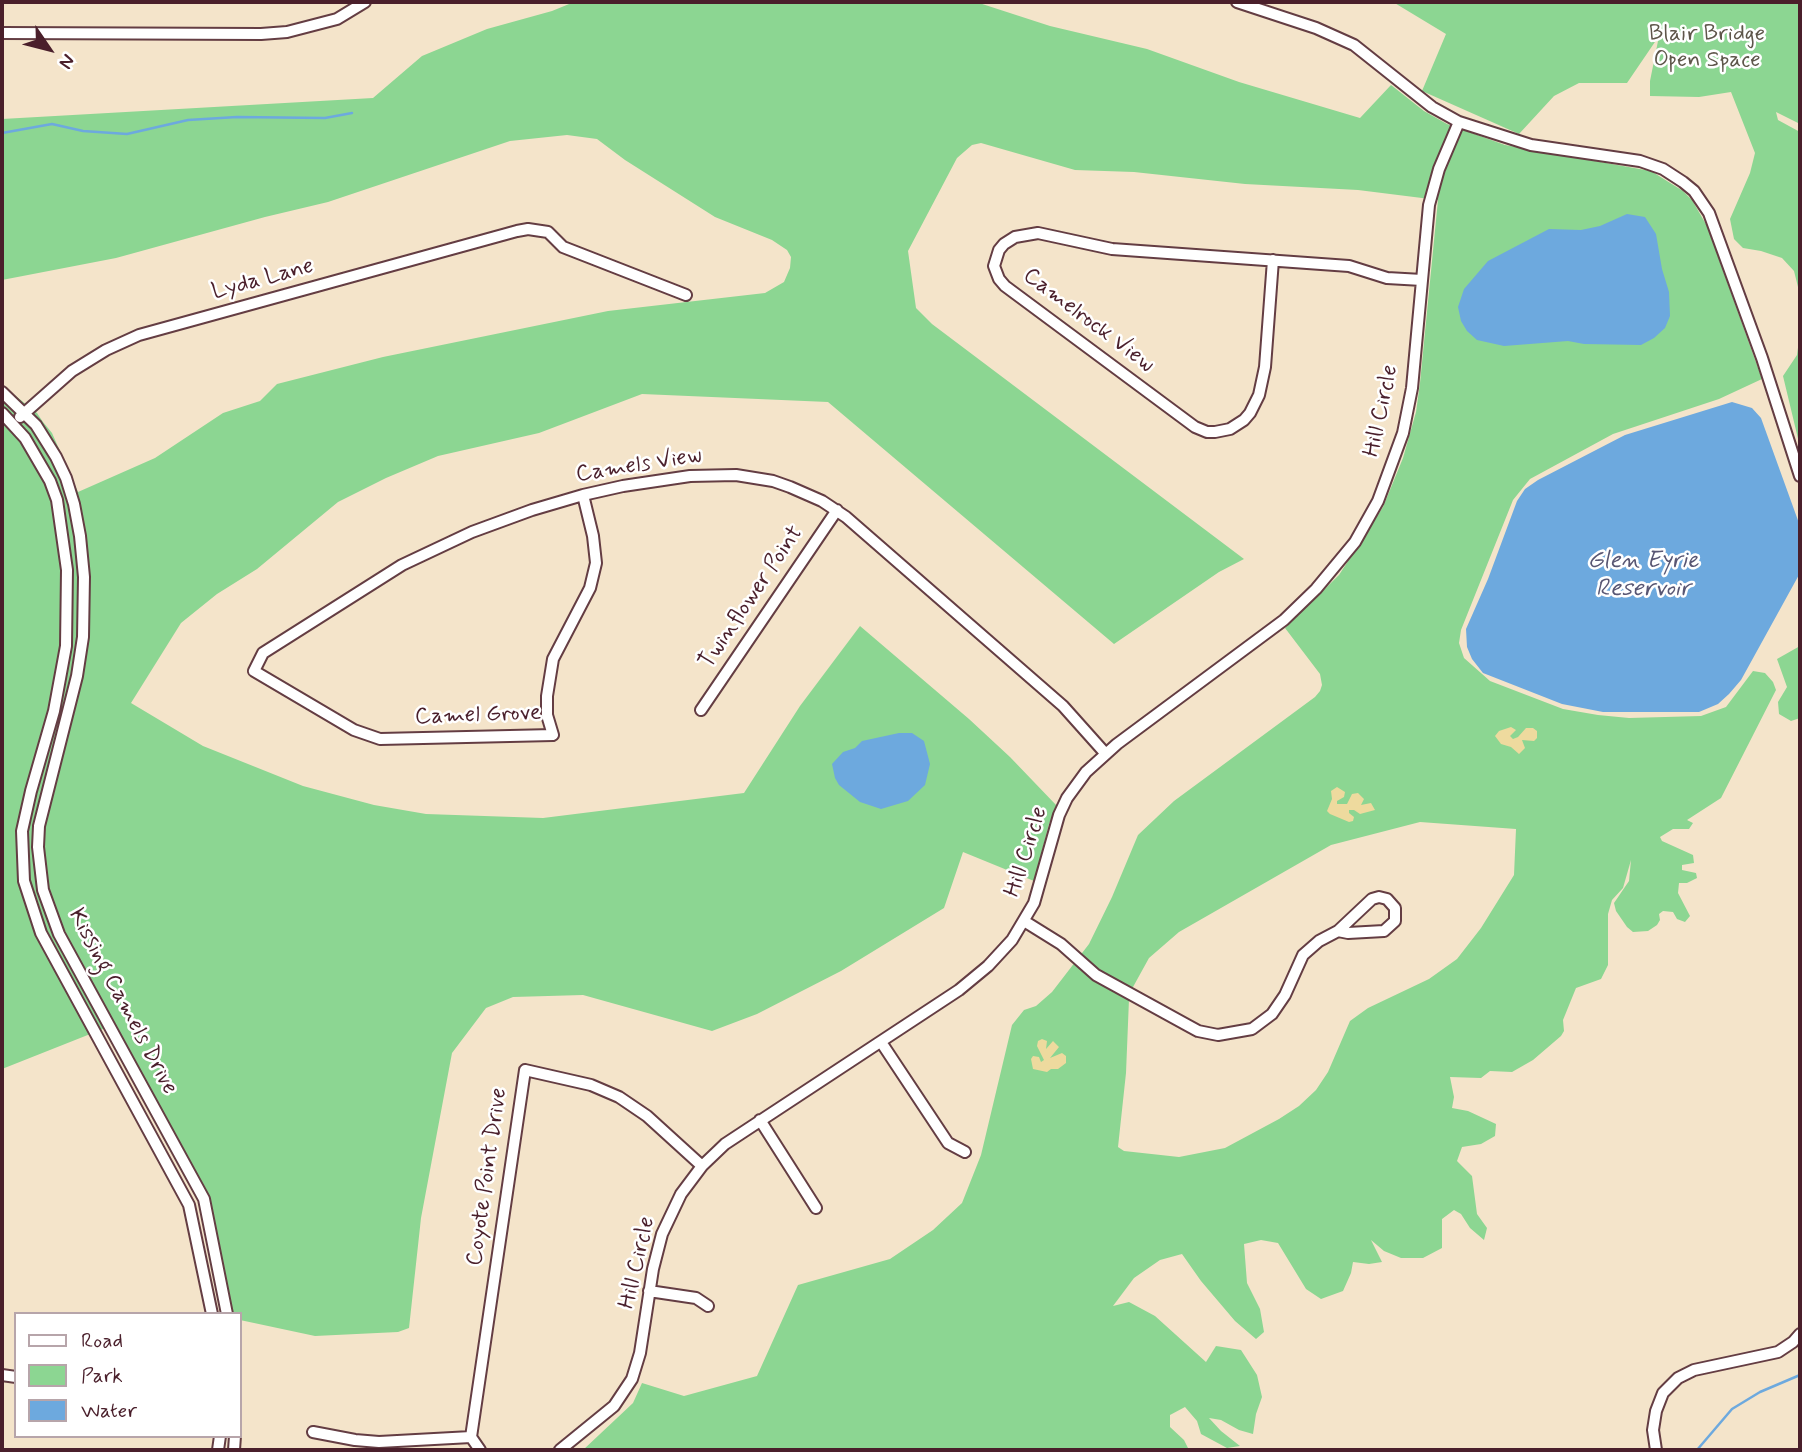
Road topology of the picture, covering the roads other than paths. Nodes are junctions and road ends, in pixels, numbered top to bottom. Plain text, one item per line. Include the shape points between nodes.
1 (365, 2) edge
2 (1237, 2) edge
3 (2, 33) edge
4 (1459, 122) junction
5 (1273, 260) junction
6 (1422, 281) junction
7 (686, 295) dead end
8 (2, 392) edge
9 (2, 413) edge
10 (26, 413) junction
11 (13, 424) junction
12 (1800, 475) edge
13 (583, 495) junction
14 (837, 510) junction
15 (254, 671) joint
16 (701, 710) dead end
17 (1105, 753) junction
18 (1024, 922) junction
19 (1338, 931) junction
20 (881, 1042) junction
21 (760, 1120) junction
22 (965, 1152) dead end
23 (702, 1166) junction
24 (816, 1208) dead end
25 (649, 1291) junction
26 (708, 1306) dead end
27 (212, 1312) edge
28 (227, 1312) edge
29 (1800, 1334) edge
30 (313, 1432) dead end
31 (471, 1437) junction
32 (480, 1450) edge
33 (559, 1450) edge
34 (1656, 1450) edge

1 - 3 street via 329,22 287,32
2 - 4 street via 1354,45 1432,107
4 - 6 street, Hill Circle via 1433,190
4 - 12 street via 1531,145 1652,165 1694,191 1715,228
5 - 5 street, Camelrock View via 1259,395 1237,425 1207,432 1005,286 994,266 1004,244 1038,233 1112,249
5 - 6 street, Camelrock View via 1349,266 1388,278
6 - 17 street, Hill Circle via 1403,433 1378,501 1354,542 1284,620
7 - 10 street, Lyda Lane via 563,247 548,232 528,229 139,335 72,371
8 - 10 street, Kissing Camels Drive
9 - 11 street, Kissing Camels Drive
10 - 11 street, Lyda Lane
10 - 28 street, Kissing Camels Drive via 46,438 66,478 80,536 84,587 77,676 39,826 43,890 59,934 204,1199
11 - 27 street, Kissing Camels Drive via 43,466 57,500 68,597 61,682 22,831 24,881 41,933 189,1205
13 - 14 street, Camels View via 651,480 736,475 773,481
13 - 15 street, Camels View via 472,531 402,565 262,653
13 - 15 street, Camel Grove via 596,563 590,588 551,668 547,715 553,735 367,736
14 - 16 street, Twinflower Point
14 - 17 street, Camels View via 1063,706
17 - 18 street, Hill Circle via 1076,785 1059,815 1040,887
18 - 19 street via 1067,949 1096,975 1198,1031 1218,1035 1252,1029 1272,1014 1303,955
18 - 20 street, Hill Circle via 975,978
19 - 19 street via 1384,931 1395,921 1395,908 1387,899 1372,899
20 - 21 street, Hill Circle
20 - 22 street via 948,1143
21 - 23 street, Hill Circle
21 - 24 street
23 - 25 street, Hill Circle via 667,1220
23 - 31 street, Coyote Point Drive via 620,1097 591,1085 525,1070
25 - 26 street via 696,1298
25 - 33 street, Hill Circle via 640,1353 626,1389 600,1418
29 - 34 street via 1778,1352 1694,1370 1678,1378 1658,1403 1653,1430
30 - 31 street via 379,1442
31 - 32 street

